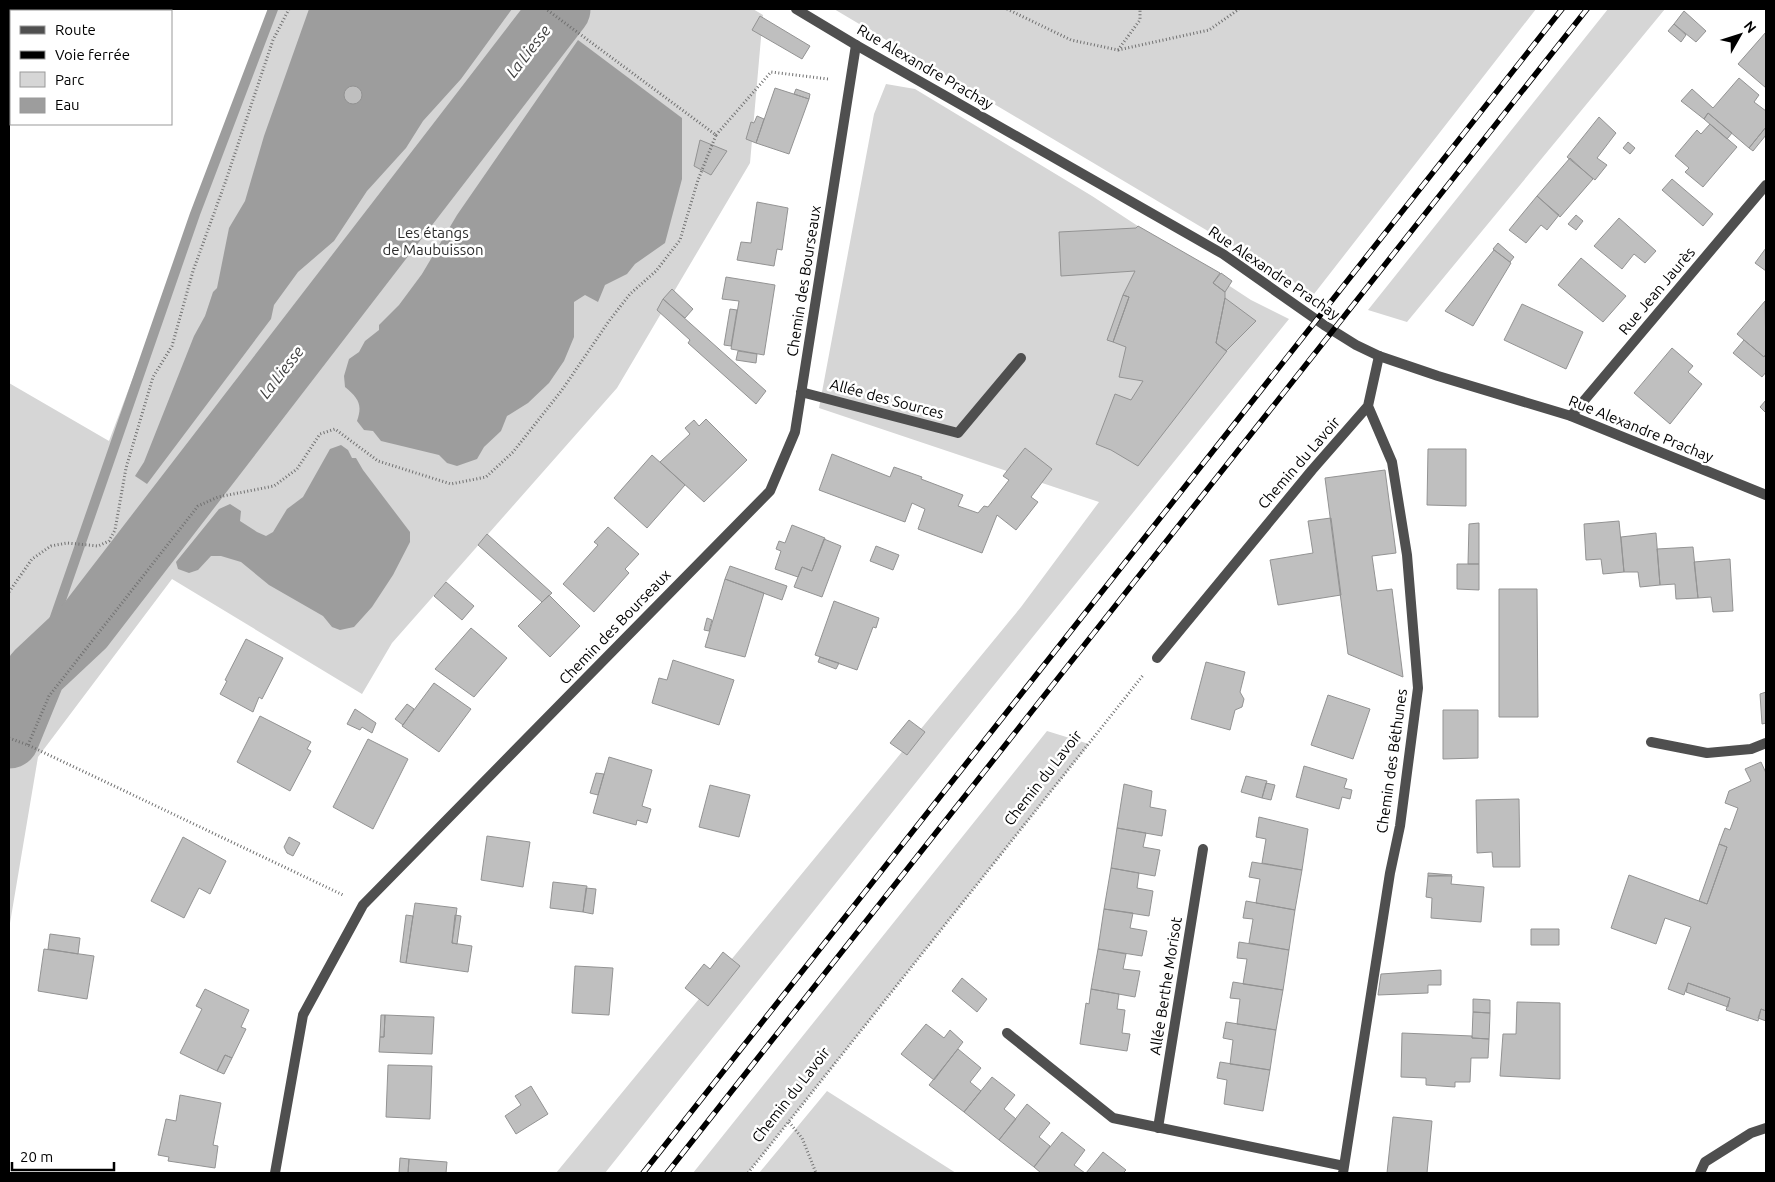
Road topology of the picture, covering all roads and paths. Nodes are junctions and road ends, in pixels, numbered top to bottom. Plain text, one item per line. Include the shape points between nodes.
1 (289, 9) edge
2 (546, 9) edge
3 (796, 9) edge
4 (1007, 9) edge
5 (1140, 9) edge
6 (1238, 9) edge
7 (856, 46) junction
8 (1118, 50) junction
9 (851, 82) junction
10 (716, 135) junction
11 (1766, 185) edge
12 (1379, 356) junction
13 (1022, 358) dead end
14 (801, 392) junction
15 (1368, 406) junction
16 (1571, 416) junction
17 (1766, 495) edge
18 (9, 592) edge
19 (1157, 658) joint
20 (9, 738) edge
21 (1651, 742) dead end
22 (1766, 743) edge
23 (28, 745) junction
24 (1203, 849) dead end
25 (363, 905) junction
26 (1007, 1033) dead end
27 (789, 1122) junction
28 (1158, 1128) junction
29 (1766, 1128) edge
30 (1343, 1170) edge
31 (275, 1173) edge
32 (748, 1173) edge
33 (816, 1173) edge
34 (1700, 1173) edge

1 - 18 path via 273,40 193,271 172,346 153,377 126,468 115,530 109,541 98,546 67,543 51,546 32,559
2 - 10 path
3 - 7 street, Rue Alexandre Prachay
4 - 8 path via 1070,40
5 - 8 path via 1140,20
6 - 8 path via 1210,30
7 - 9 street, Chemin des Bourseaux
7 - 12 street, Rue Alexandre Prachay via 1223,254 1324,325
9 - 10 path via 771,72
9 - 14 street, Chemin des Bourseaux
10 - 23 path via 680,240 656,271 630,294 614,314 514,452 486,476 451,484 378,461 335,429 320,434 297,469 274,486 218,497 198,506 49,696
11 - 16 street, Rue Jean Jaurès
12 - 15 street
12 - 16 street, Rue Alexandre Prachay
13 - 14 street, Allée des Sources via 958,433
14 - 25 street, Chemin des Bourseaux via 795,432 770,491
15 - 19 street, Chemin du Lavoir
15 - 30 street, Chemin des Béthunes via 1392,462 1407,554 1418,688 1400,826
16 - 17 street, Rue Alexandre Prachay
19 - 27 path, Chemin du Lavoir
20 - 23 path
21 - 22 street via 1707,753 1751,749
23 - 25 path
24 - 28 street, Allée Berthe Morisot
25 - 31 street, Chemin des Bourseaux via 304,1015
26 - 28 street via 1113,1118
27 - 32 path, Chemin du Lavoir
27 - 33 path via 802,1138
28 - 30 street
29 - 34 street via 1751,1132 1705,1162

